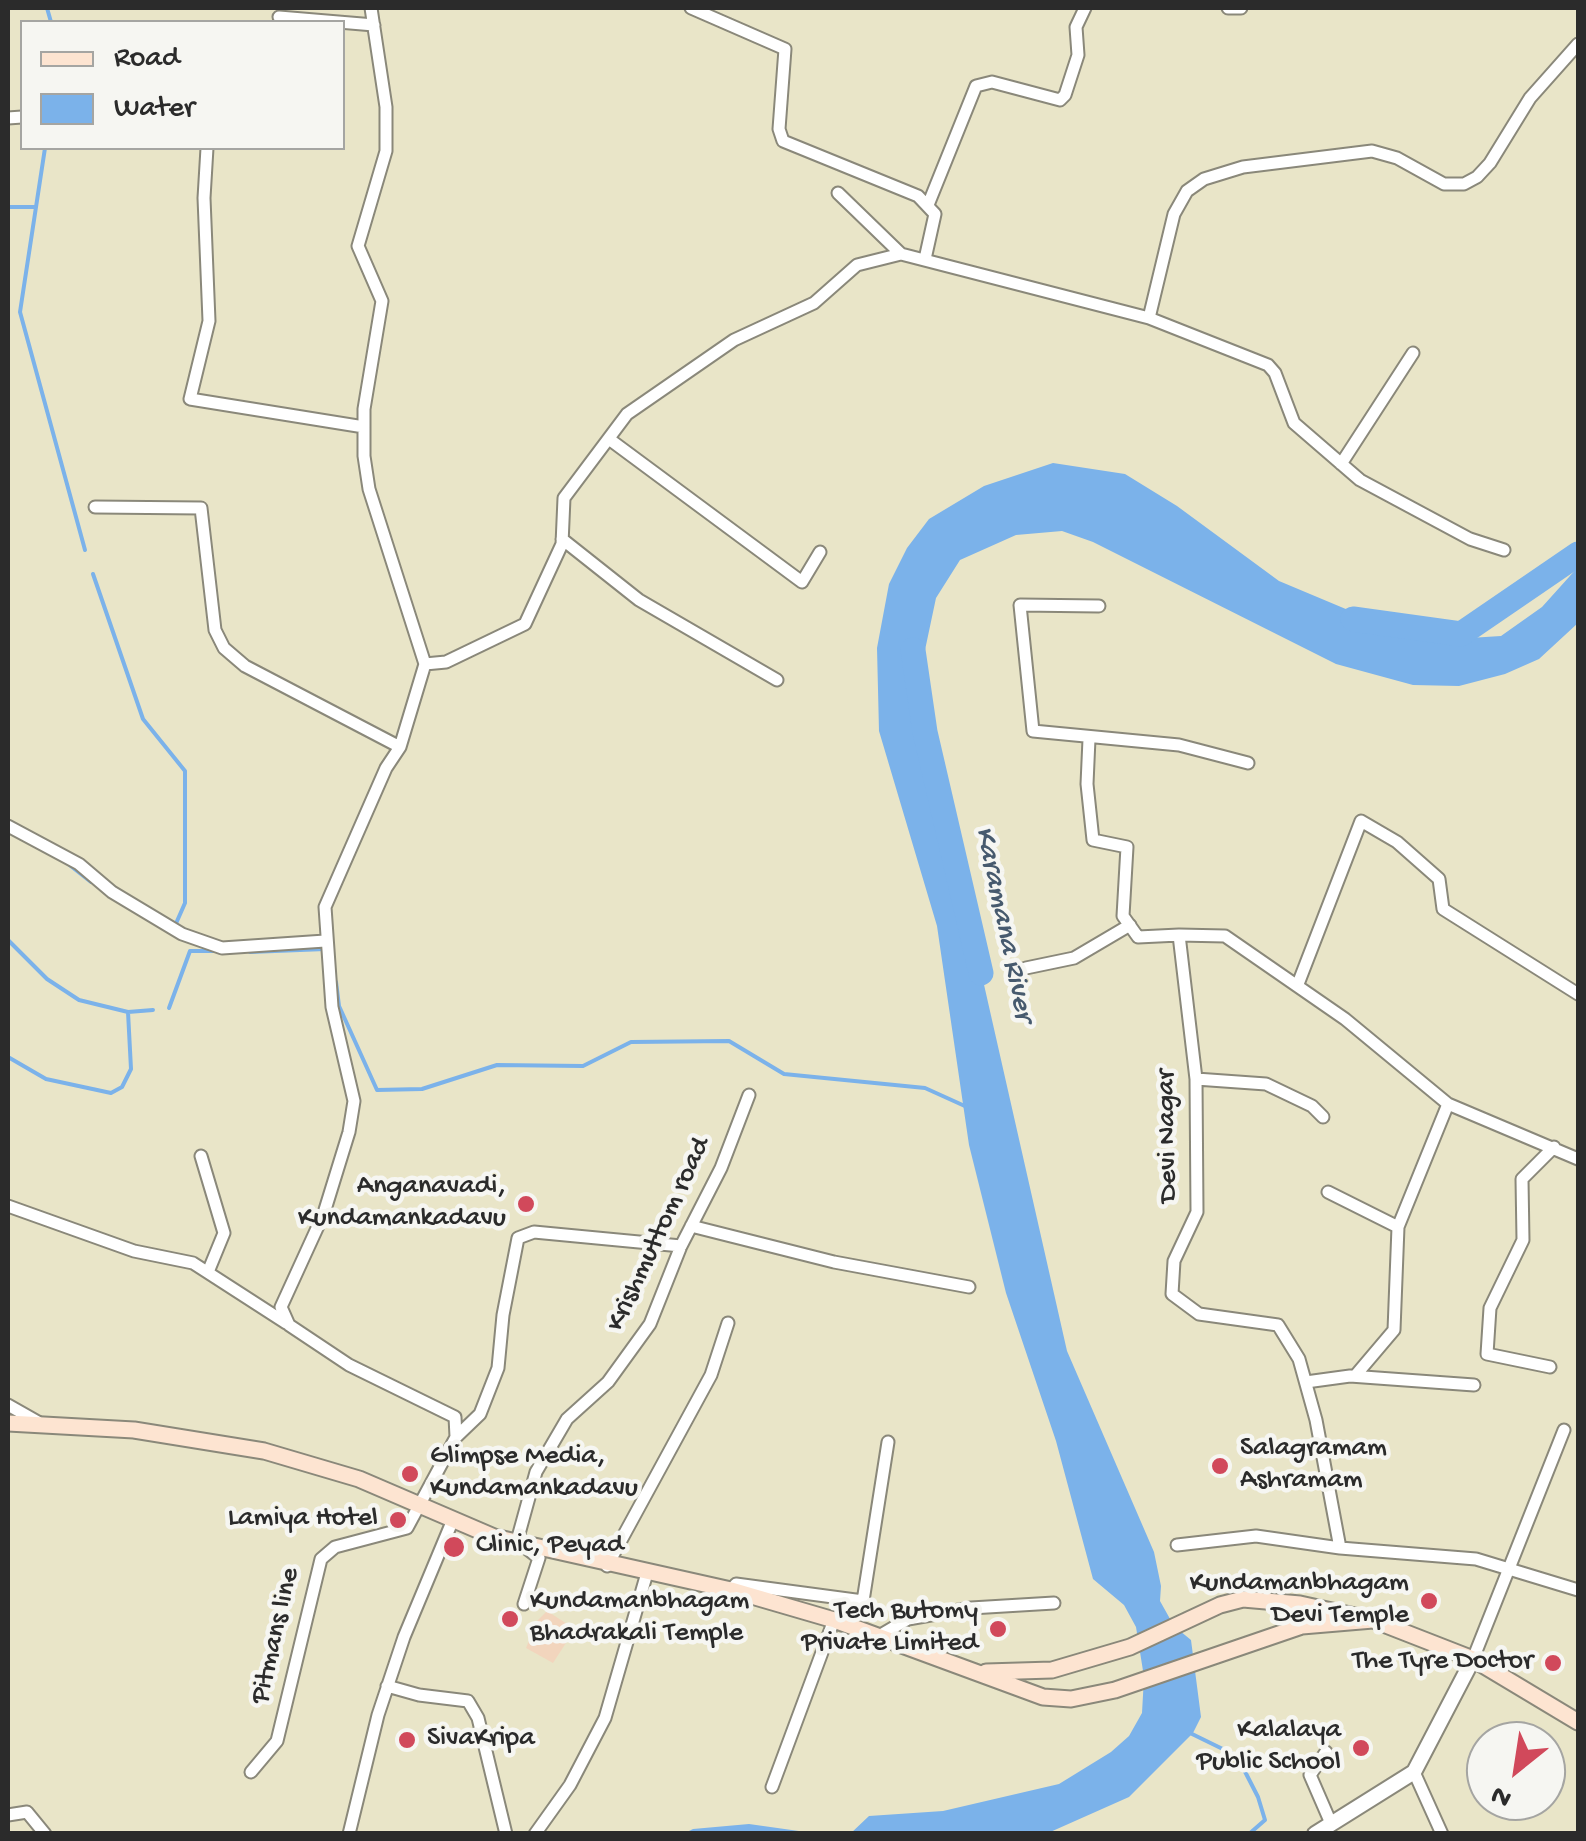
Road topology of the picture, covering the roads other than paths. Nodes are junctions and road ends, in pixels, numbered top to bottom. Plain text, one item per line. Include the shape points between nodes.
1 (371, 8) edge
2 (691, 8) edge
3 (1085, 8) edge
4 (1228, 8) edge
5 (1242, 8) edge
6 (280, 16) dead end
7 (322, 20) edge
8 (345, 22) edge
9 (374, 25) junction
10 (1578, 44) edge
11 (207, 150) edge
12 (838, 193) dead end
13 (928, 204) junction
14 (901, 254) junction
15 (924, 259) junction
16 (1149, 318) junction
17 (1413, 354) dead end
18 (364, 427) junction
19 (608, 439) junction
20 (1341, 464) junction
21 (96, 507) dead end
22 (562, 540) junction
23 (1504, 550) dead end
24 (820, 552) dead end
25 (1100, 606) dead end
26 (425, 664) junction
27 (776, 680) dead end
28 (1089, 740) junction
29 (400, 746) junction
30 (1248, 763) dead end
31 (8, 826) edge
32 (1130, 925) junction
33 (1179, 935) junction
34 (325, 940) junction
35 (1026, 968) dead end
36 (1298, 984) junction
37 (1578, 994) edge
38 (1196, 1079) junction
39 (749, 1095) dead end
40 (1448, 1104) junction
41 (1323, 1117) dead end
42 (1554, 1147) junction
43 (201, 1156) dead end
44 (1578, 1159) edge
45 (1328, 1192) dead end
46 (8, 1206) edge
47 (692, 1226) junction
48 (1398, 1227) junction
49 (681, 1246) junction
50 (208, 1272) junction
51 (969, 1288) dead end
52 (728, 1323) dead end
53 (290, 1325) junction
54 (1550, 1367) dead end
55 (1355, 1376) junction
56 (1306, 1382) junction
57 (1474, 1385) dead end
58 (8, 1406) edge
59 (38, 1422) junction
60 (8, 1423) edge
61 (1564, 1430) dead end
62 (456, 1437) junction
63 (888, 1442) dead end
64 (417, 1505) junction
65 (452, 1522) junction
66 (517, 1541) junction
67 (1178, 1545) dead end
68 (1340, 1548) junction
69 (607, 1566) junction
70 (1510, 1567) junction
71 (647, 1573) junction
72 (732, 1590) junction
73 (1578, 1590) edge
74 (1054, 1603) dead end
75 (524, 1604) dead end
76 (834, 1620) junction
77 (1373, 1620) junction
78 (879, 1636) junction
79 (1473, 1659) junction
80 (982, 1672) junction
81 (388, 1686) junction
82 (1578, 1722) edge
83 (1326, 1752) dead end
84 (251, 1772) dead end
85 (1414, 1772) junction
86 (772, 1787) dead end
87 (8, 1815) edge
88 (1330, 1821) junction
89 (45, 1834) edge
90 (349, 1834) edge
91 (506, 1834) edge
92 (534, 1834) edge
93 (1314, 1834) edge
94 (1442, 1834) edge

1 - 9 street
2 - 13 street via 784,49 783,141
3 - 13 street via 1065,95 1060,100 992,82 976,86
4 - 5 street
6 - 7 street
8 - 9 street
9 - 18 street via 386,151 358,246 382,301
10 - 16 street via 1530,98 1490,163 1464,184 1444,184 1372,151 1243,167 1187,190 1174,214
11 - 18 street via 209,321 190,399
12 - 14 street
13 - 15 street via 934,224
14 - 15 street
14 - 19 street via 857,265 814,303 734,340 628,414
15 - 16 street
16 - 20 street via 1268,365 1294,423
17 - 20 street
18 - 26 street via 368,489
19 - 22 street via 564,498
19 - 24 street via 802,582
20 - 23 street via 1414,511
21 - 29 street via 202,508 215,630 224,648 245,666
22 - 26 street via 524,624 446,662
22 - 27 street via 639,600
25 - 28 street via 1020,606 1032,731
26 - 29 street
28 - 30 street via 1179,745
28 - 32 street via 1093,840 1127,847 1123,916
29 - 34 street via 340,866 325,907
31 - 34 street via 79,864 182,934 222,948
32 - 33 street via 1138,936
32 - 35 street via 1074,958
33 - 36 street via 1225,936
33 - 38 street, Devi Nagar
34 - 53 street via 332,1008 354,1101 324,1213 281,1308
36 - 37 street via 1361,821 1438,879 1443,909
36 - 40 street
38 - 41 street via 1266,1084
38 - 56 street, Devi Nagar via 1197,1212 1174,1261 1172,1294 1199,1314 1278,1325
39 - 47 street, Krishmuttom road
40 - 42 street
40 - 48 street
42 - 44 street
42 - 54 street via 1522,1179 1523,1240 1492,1301 1487,1354
43 - 50 street via 224,1233
45 - 48 street
46 - 50 street
47 - 49 street, Krishmuttom road
47 - 51 street
48 - 55 street via 1394,1330
49 - 62 street via 534,1232 518,1238 498,1368 480,1414
49 - 66 street, Krishmuttom road via 634,1351 550,1443
50 - 53 street
52 - 69 street via 711,1375
53 - 62 street via 348,1364 455,1417
55 - 56 street
55 - 57 street
56 - 68 street, Devi Nagar
58 - 59 street
59 - 60 main road
59 - 64 main road via 264,1451
61 - 70 street
62 - 64 street
63 - 72 street via 863,1601 736,1584
64 - 65 main road
64 - 84 street, Pitmans line via 408,1528 335,1547 321,1558 277,1742
65 - 66 main road
65 - 81 street
66 - 69 main road
66 - 75 street via 538,1558
67 - 68 street via 1256,1536
68 - 70 street
69 - 71 main road
70 - 73 street
70 - 79 street
71 - 72 main road
71 - 92 street via 606,1718
72 - 76 main road
74 - 78 street via 908,1619
76 - 78 main road
76 - 86 street
77 - 79 main road
77 - 80 main road via 1244,1600 1052,1670
77 - 80 main road via 1302,1626 1070,1699 1013,1689
78 - 80 main road
79 - 82 main road
79 - 85 street
81 - 90 street
81 - 91 street via 468,1701
83 - 88 street via 1310,1775
85 - 88 street
85 - 94 street
87 - 89 street via 27,1812
88 - 93 street

